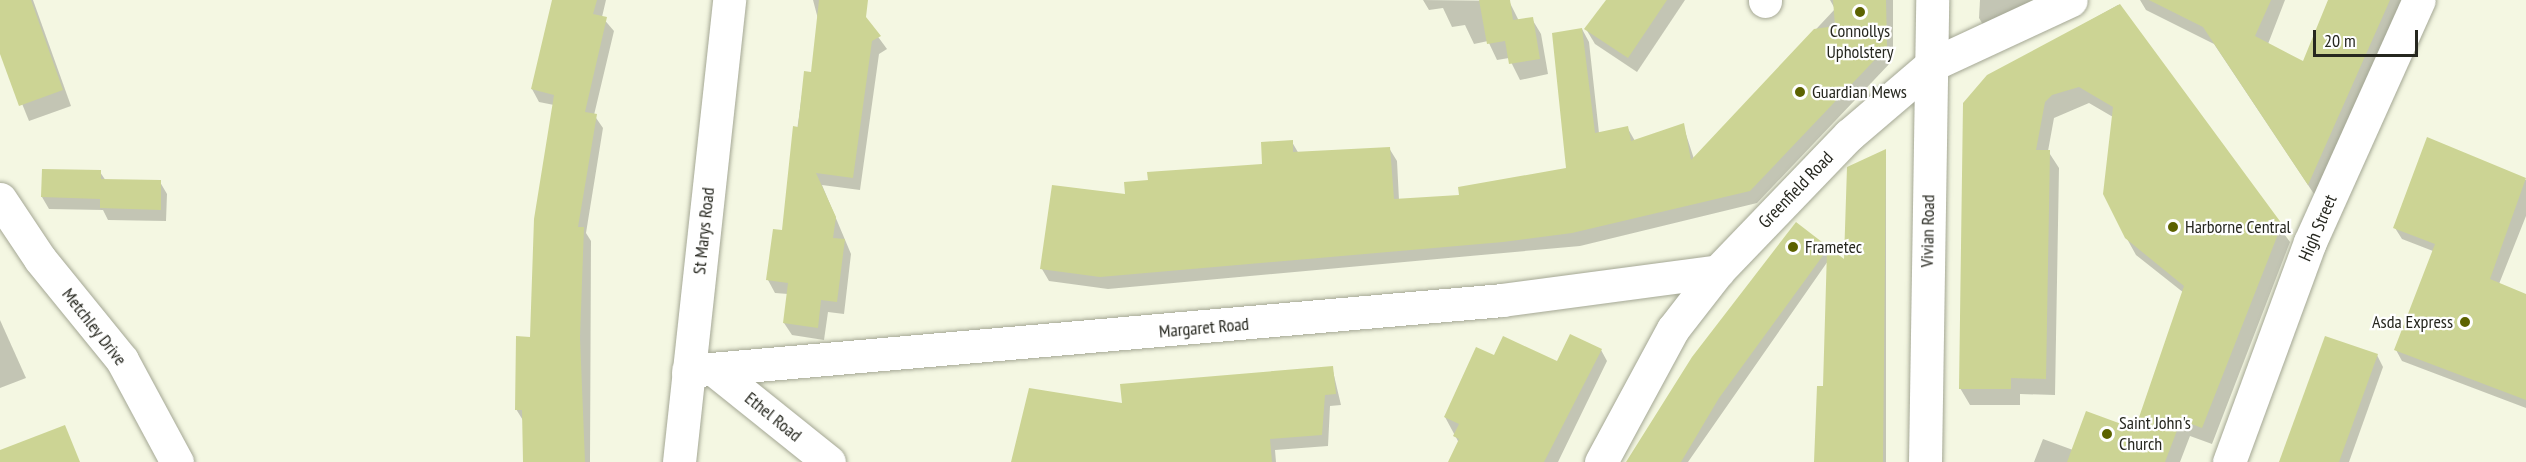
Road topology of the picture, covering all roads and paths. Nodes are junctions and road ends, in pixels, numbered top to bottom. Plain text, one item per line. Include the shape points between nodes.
1 (729, 0) edge
2 (1932, 0) edge
3 (2071, 0) edge
4 (2419, 0) edge
5 (1931, 65) junction
6 (0, 199) edge
7 (1718, 271) junction
8 (703, 372) junction
9 (177, 462) edge
10 (679, 462) edge
11 (829, 462) edge
12 (1601, 462) edge
13 (1925, 462) edge
14 (2229, 462) edge

1 - 8 street, St Marys Road
2 - 5 street, Vivian Road
3 - 5 street, Greenfield Road
4 - 14 street, High Street via 2310,242
5 - 7 street, Greenfield Road via 1849,135
5 - 13 street, Vivian Road
6 - 9 street, Metchley Drive via 40,259 122,360
7 - 8 street, Margaret Road via 1502,300
7 - 12 street, Greenfield Road via 1668,337
8 - 10 street, St Marys Road
8 - 11 street, Ethel Road

